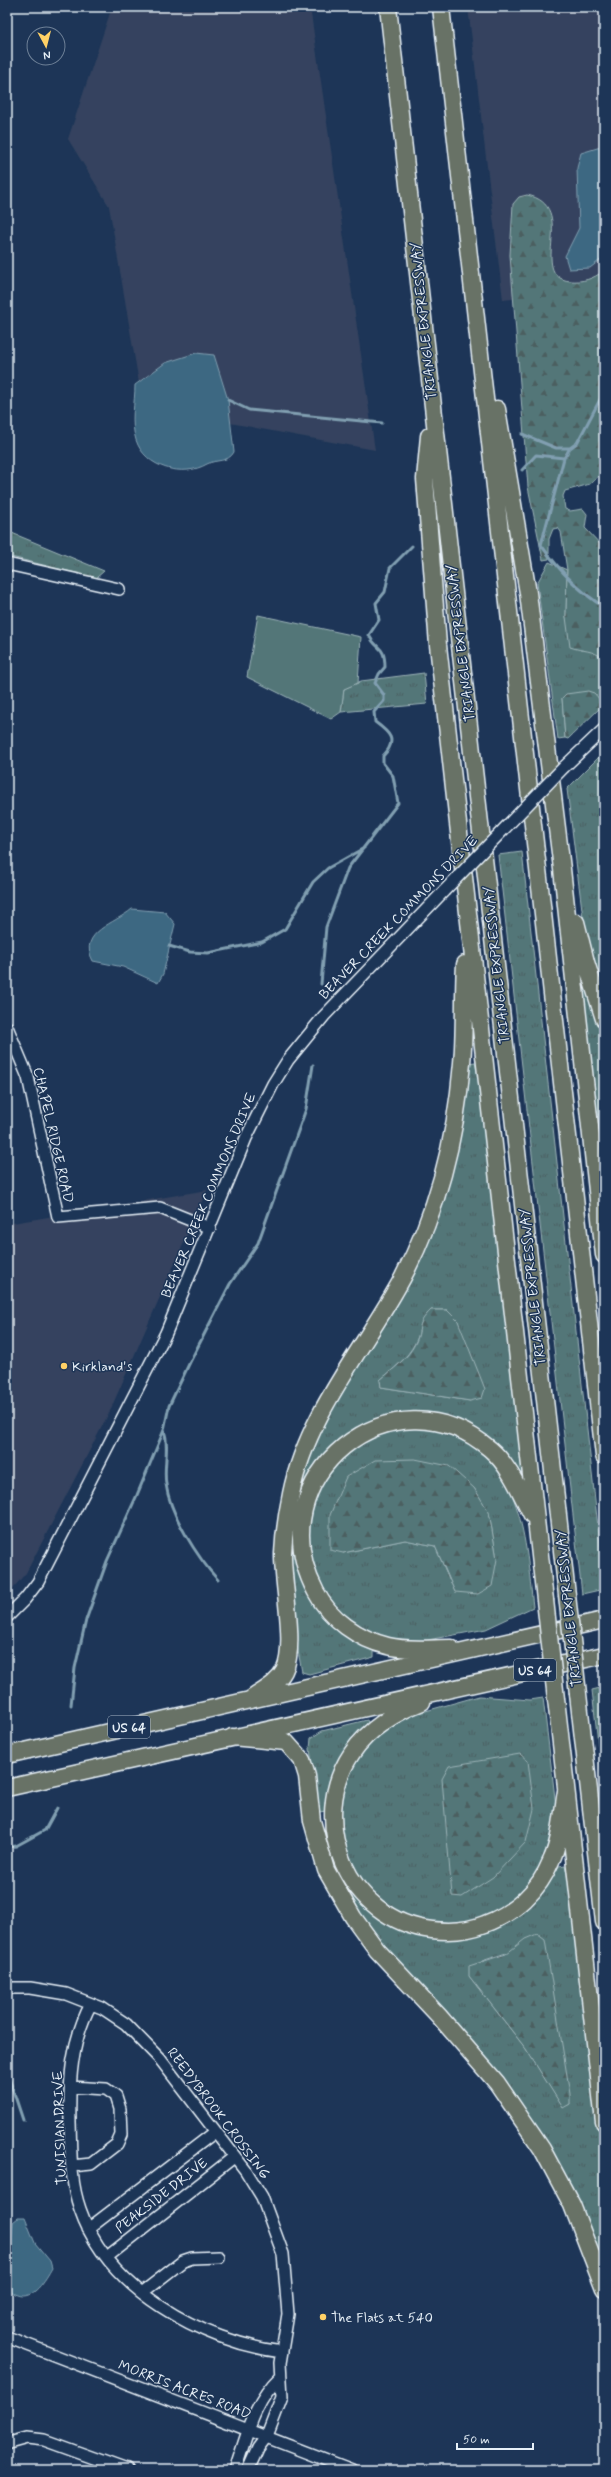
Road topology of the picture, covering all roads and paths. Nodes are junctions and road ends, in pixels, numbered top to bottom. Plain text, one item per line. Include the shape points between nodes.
1 (388, 7) edge
2 (442, 7) edge
3 (483, 362) junction
4 (432, 404) junction
5 (7, 564) edge
6 (119, 589) dead end
7 (604, 729) edge
8 (562, 869) junction
9 (467, 916) junction
10 (604, 1019) edge
11 (7, 1027) edge
12 (210, 1228) junction
13 (604, 1254) edge
14 (604, 1456) edge
15 (537, 1525) junction
16 (7, 1617) edge
17 (604, 1620) edge
18 (483, 1648) junction
19 (604, 1654) edge
20 (467, 1686) junction
21 (251, 1699) junction
22 (232, 1737) junction
23 (7, 1755) edge
24 (7, 1788) edge
25 (566, 1790) junction
26 (604, 1922) edge
27 (7, 1988) edge
28 (91, 2004) junction
29 (70, 2088) junction
30 (604, 2122) edge
31 (215, 2132) junction
32 (234, 2157) junction
33 (72, 2166) junction
34 (88, 2229) junction
35 (107, 2257) junction
36 (219, 2257) dead end
37 (604, 2288) edge
38 (143, 2292) junction
39 (7, 2337) edge
40 (282, 2352) junction
41 (280, 2377) junction
42 (249, 2429) junction
43 (267, 2436) junction
44 (9, 2443) dead end
45 (127, 2470) edge
46 (235, 2470) edge
47 (248, 2470) edge
48 (352, 2470) edge

1 - 4 highway, TRIANGLE EXPRESSWAY
2 - 3 highway
3 - 8 highway via 494,388 528,593
3 - 14 highway
4 - 9 highway via 425,479 429,547
4 - 26 highway, TRIANGLE EXPRESSWAY, bridge
5 - 6 street
7 - 12 street, BEAVER CREEK COMMONS DRIVE, bridge via 324,1016 288,1060 258,1111
8 - 10 highway
8 - 13 highway
9 - 15 highway
9 - 21 highway via 463,1062 453,1133 444,1172 430,1216 402,1279 323,1411 303,1453 291,1492 283,1553 288,1658 284,1671 274,1683
11 - 12 street, CHAPEL RIDGE ROAD via 28,1077 58,1217 160,1208
12 - 16 street, BEAVER CREEK COMMONS DRIVE via 166,1333 70,1522 38,1582
15 - 18 highway via 503,1462 490,1448 469,1434 432,1422 395,1422 372,1428 336,1452 320,1471 309,1491 301,1517 303,1563 321,1602 340,1623 362,1637 388,1646 410,1649
15 - 25 highway, bridge
17 - 18 highway, US 64
18 - 21 highway, US 64
19 - 20 highway, US 64
20 - 22 highway, US 64
20 - 25 highway via 407,1708 373,1730 352,1753 342,1771 332,1808 335,1844 346,1872 368,1900 387,1915 422,1929 454,1931 478,1927 497,1920 518,1906 543,1878 558,1841
21 - 23 highway, US 64
22 - 24 highway, US 64
22 - 37 highway via 286,1742 302,1760 307,1776 312,1821 326,1870 353,1917 377,1950 497,2083 542,2149 572,2205
25 - 30 highway
27 - 28 street, REEDYBROOK CROSSING via 56,1992
28 - 29 street, TUNISIAN DRIVE via 76,2040
28 - 31 street, REEDYBROOK CROSSING via 118,2018 146,2043
29 - 33 street, TUNISIAN DRIVE
29 - 33 street via 106,2089 116,2096 120,2109 121,2135 117,2144 91,2164
31 - 32 street, REEDYBROOK CROSSING
31 - 34 street, PEAKSIDE DRIVE
32 - 35 street, PEAKSIDE DRIVE
32 - 40 street, REEDYBROOK CROSSING via 262,2197 282,2249 288,2304
33 - 34 street, TUNISIAN DRIVE via 79,2207
34 - 35 street, TUNISIAN DRIVE
35 - 38 street, TUNISIAN DRIVE
36 - 38 street via 183,2261
38 - 40 street, TUNISIAN DRIVE via 193,2326 241,2344
39 - 42 street, MORRIS ACRES ROAD
40 - 41 street, REEDYBROOK CROSSING
41 - 42 street via 266,2390
41 - 43 street, REEDYBROOK CROSSING via 282,2397
42 - 43 street, MORRIS ACRES ROAD
42 - 46 street
43 - 47 street, REEDYBROOK CROSSING via 258,2448
43 - 48 street, MORRIS ACRES ROAD
44 - 45 street via 27,2438 44,2440

